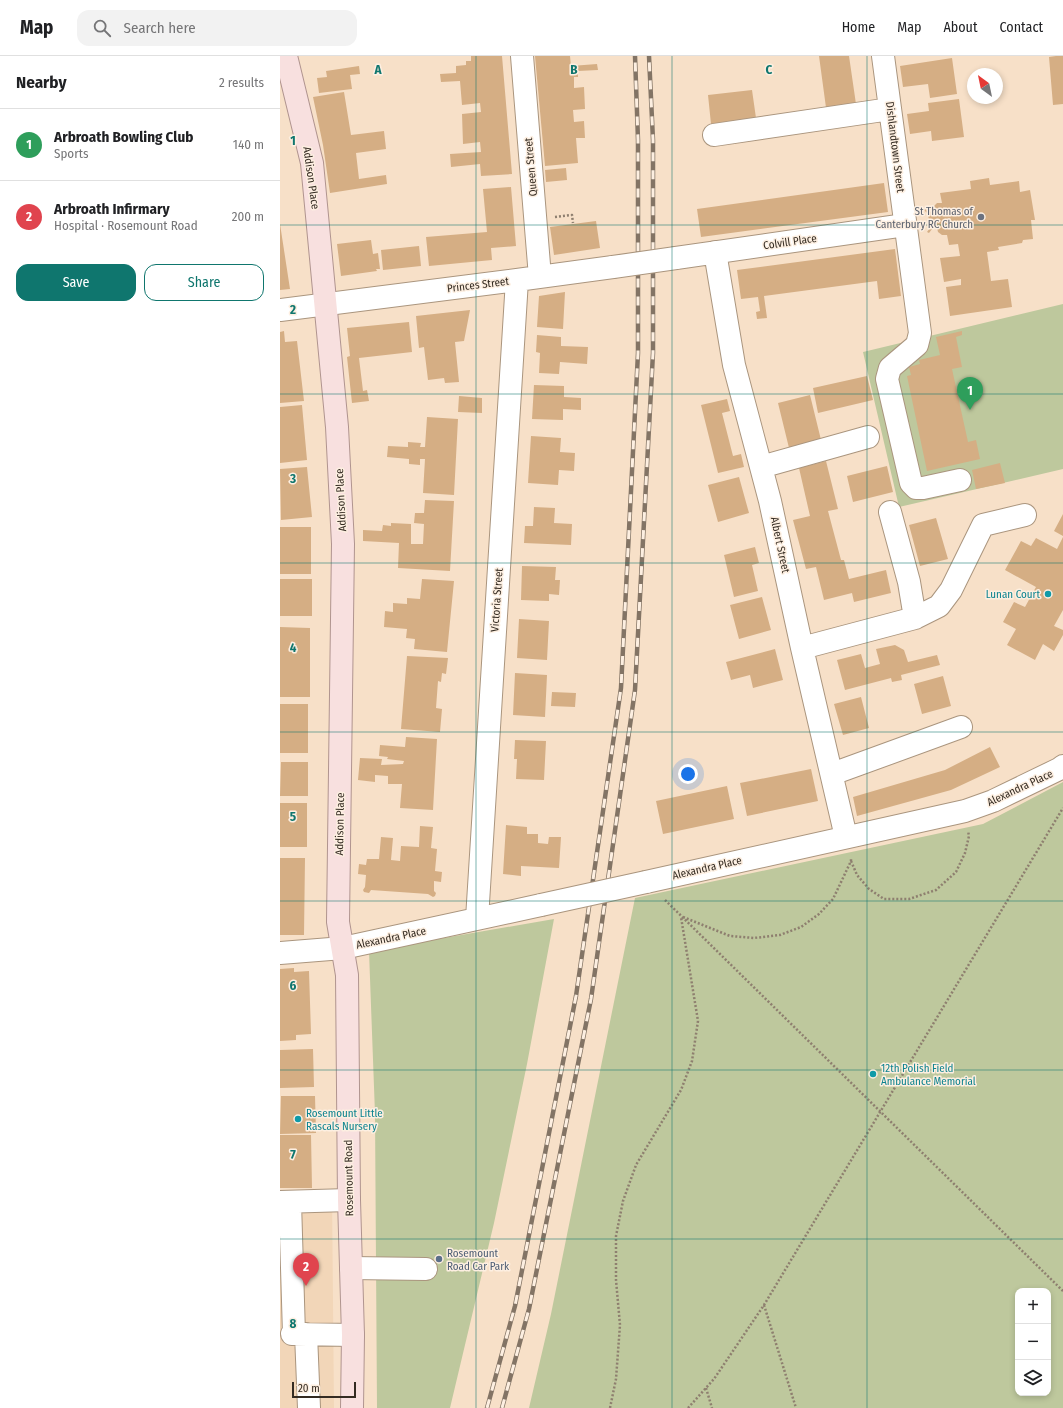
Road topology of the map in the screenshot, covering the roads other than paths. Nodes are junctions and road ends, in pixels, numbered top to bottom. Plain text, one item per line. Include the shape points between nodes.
1 (286, 56) edge
2 (522, 56) edge
3 (887, 57) edge
4 (285, 80) edge
5 (890, 110) junction
6 (714, 136) dead end
7 (905, 225) junction
8 (715, 252) junction
9 (676, 258) joint
10 (540, 277) junction
11 (517, 280) junction
12 (324, 304) junction
13 (280, 310) edge
14 (868, 437) dead end
15 (761, 467) junction
16 (960, 480) dead end
17 (890, 512) dead end
18 (1025, 515) dead end
19 (915, 618) junction
20 (802, 648) junction
21 (961, 727) dead end
22 (1063, 766) edge
23 (832, 774) junction
24 (846, 837) junction
25 (477, 919) junction
26 (343, 948) junction
27 (280, 953) edge
28 (349, 1200) junction
29 (285, 1202) edge
30 (351, 1268) junction
31 (426, 1269) dead end
32 (293, 1334) edge
33 (353, 1335) junction
34 (309, 1408) edge
35 (352, 1408) edge

1 - 4 main road, Addison Place
2 - 10 street, Queen Street
3 - 5 street, Dishlandtown Street
4 - 12 main road, Addison Place via 312,163
5 - 6 street
5 - 7 street, Dishlandtown Street
7 - 8 street, Colvill Place
7 - 16 street, Dishlandtown Street via 920,334 917,344 890,368 887,379 911,483 916,488 924,488
8 - 9 street, Colvill Place
8 - 15 street, Albert Street via 734,365
9 - 10 street, Princes Street, bridge
10 - 11 street, Princes Street
11 - 12 street, Princes Street
11 - 25 street, Victoria Street
12 - 13 street, Princes Street
12 - 26 main road, Addison Place via 337,427 343,544 338,922
14 - 15 street
15 - 20 street, Albert Street
17 - 19 street via 909,582
18 - 19 street via 983,525 951,590 939,606
19 - 20 street
20 - 23 street, Albert Street
21 - 23 street
22 - 24 street, Alexandra Place via 993,801 965,811
23 - 24 street, Albert Street
24 - 25 street, Alexandra Place, bridge
25 - 26 street, Alexandra Place
26 - 27 street, Alexandra Place
26 - 28 main road, Rosemount Road via 347,975
28 - 29 street
28 - 30 main road, Rosemount Road
29 - 32 street
30 - 31 street
30 - 33 main road, Rosemount Road
32 - 33 street
32 - 34 street
33 - 35 main road, Rosemount Road

